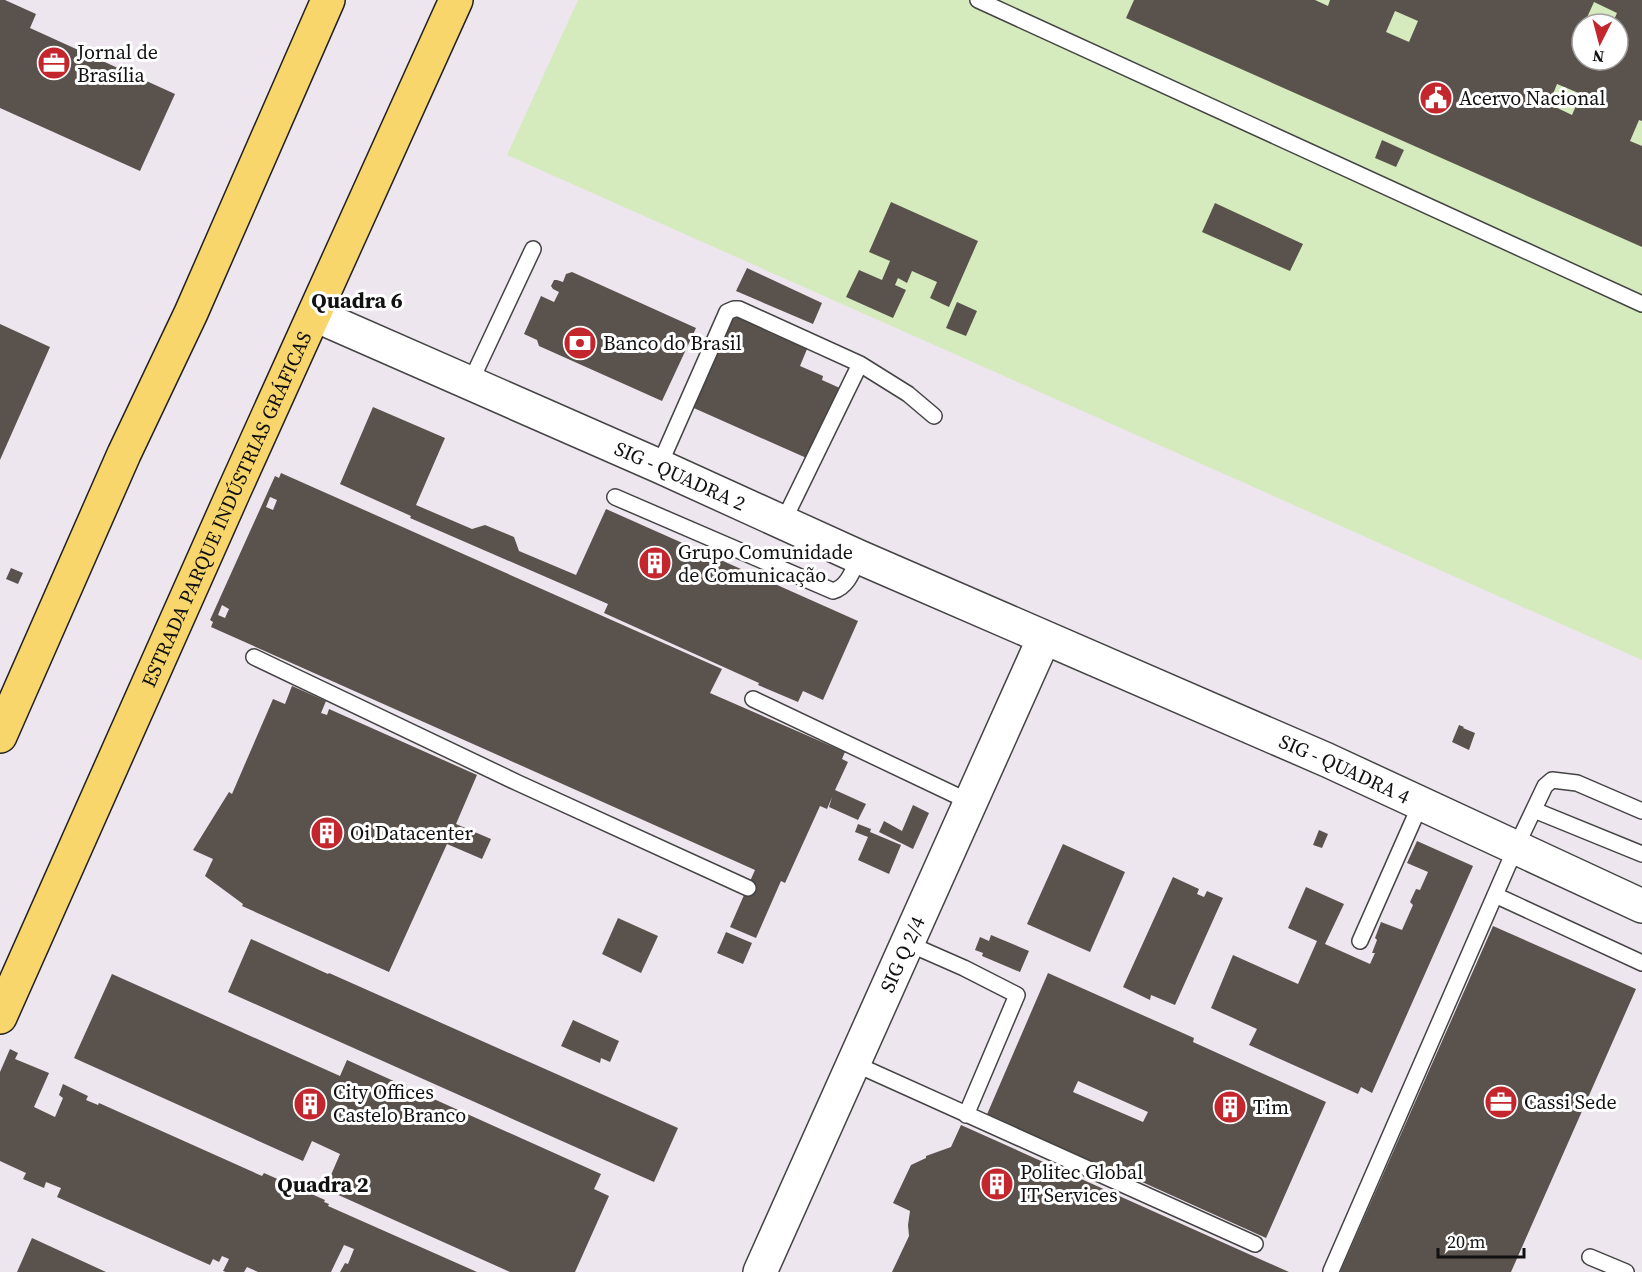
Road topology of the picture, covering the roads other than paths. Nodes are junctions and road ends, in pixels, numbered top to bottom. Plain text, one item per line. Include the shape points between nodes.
1 (328, 0) edge
2 (456, 0) edge
3 (978, 0) edge
4 (532, 249) dead end
5 (1642, 304) edge
6 (315, 315) junction
7 (860, 364) junction
8 (470, 383) junction
9 (934, 416) dead end
10 (658, 466) junction
11 (615, 497) dead end
12 (783, 522) junction
13 (859, 557) junction
14 (1044, 638) junction
15 (254, 657) dead end
16 (753, 699) dead end
17 (0, 736) edge
18 (970, 802) junction
19 (1421, 803) junction
20 (1534, 810) junction
21 (1642, 811) edge
22 (1516, 847) junction
23 (1642, 854) edge
24 (748, 888) dead end
25 (1495, 895) junction
26 (1642, 906) edge
27 (1360, 941) dead end
28 (907, 944) junction
29 (1642, 963) edge
30 (0, 1017) edge
31 (853, 1063) junction
32 (966, 1115) junction
33 (1256, 1244) dead end
34 (1590, 1257) dead end
35 (1331, 1271) edge
36 (760, 1272) edge
37 (1626, 1272) edge

1 - 17 main road
2 - 6 main road, ESTRADA PARQUE INDÚSTRIAS GRÁFICAS
3 - 5 lane
4 - 8 lane
6 - 8 street, SIG - QUADRA 2
6 - 30 main road, ESTRADA PARQUE INDÚSTRIAS GRÁFICAS
7 - 9 lane via 908,394
7 - 10 lane via 739,309 727,312
7 - 12 lane
8 - 10 street, SIG - QUADRA 2
10 - 12 street, SIG - QUADRA 2
11 - 13 lane via 833,591 841,589
12 - 13 street, SIG - QUADRA 2
13 - 14 street, SIG - QUADRA 2
14 - 18 street, SIG Q 2/4
14 - 19 street, SIG - QUADRA 4
15 - 24 lane
16 - 18 lane
18 - 28 street, SIG Q 2/4
19 - 22 street, SIG - QUADRA 4
19 - 27 lane
20 - 21 lane via 1552,780 1576,783
20 - 22 lane
20 - 23 lane
22 - 25 lane
22 - 26 street, SIG - QUADRA 4
25 - 29 lane
25 - 35 lane
28 - 31 street, SIG Q 2/4
28 - 32 lane via 1017,995
31 - 32 lane
31 - 36 street, SIG Q 2/4
32 - 33 lane
34 - 37 lane

